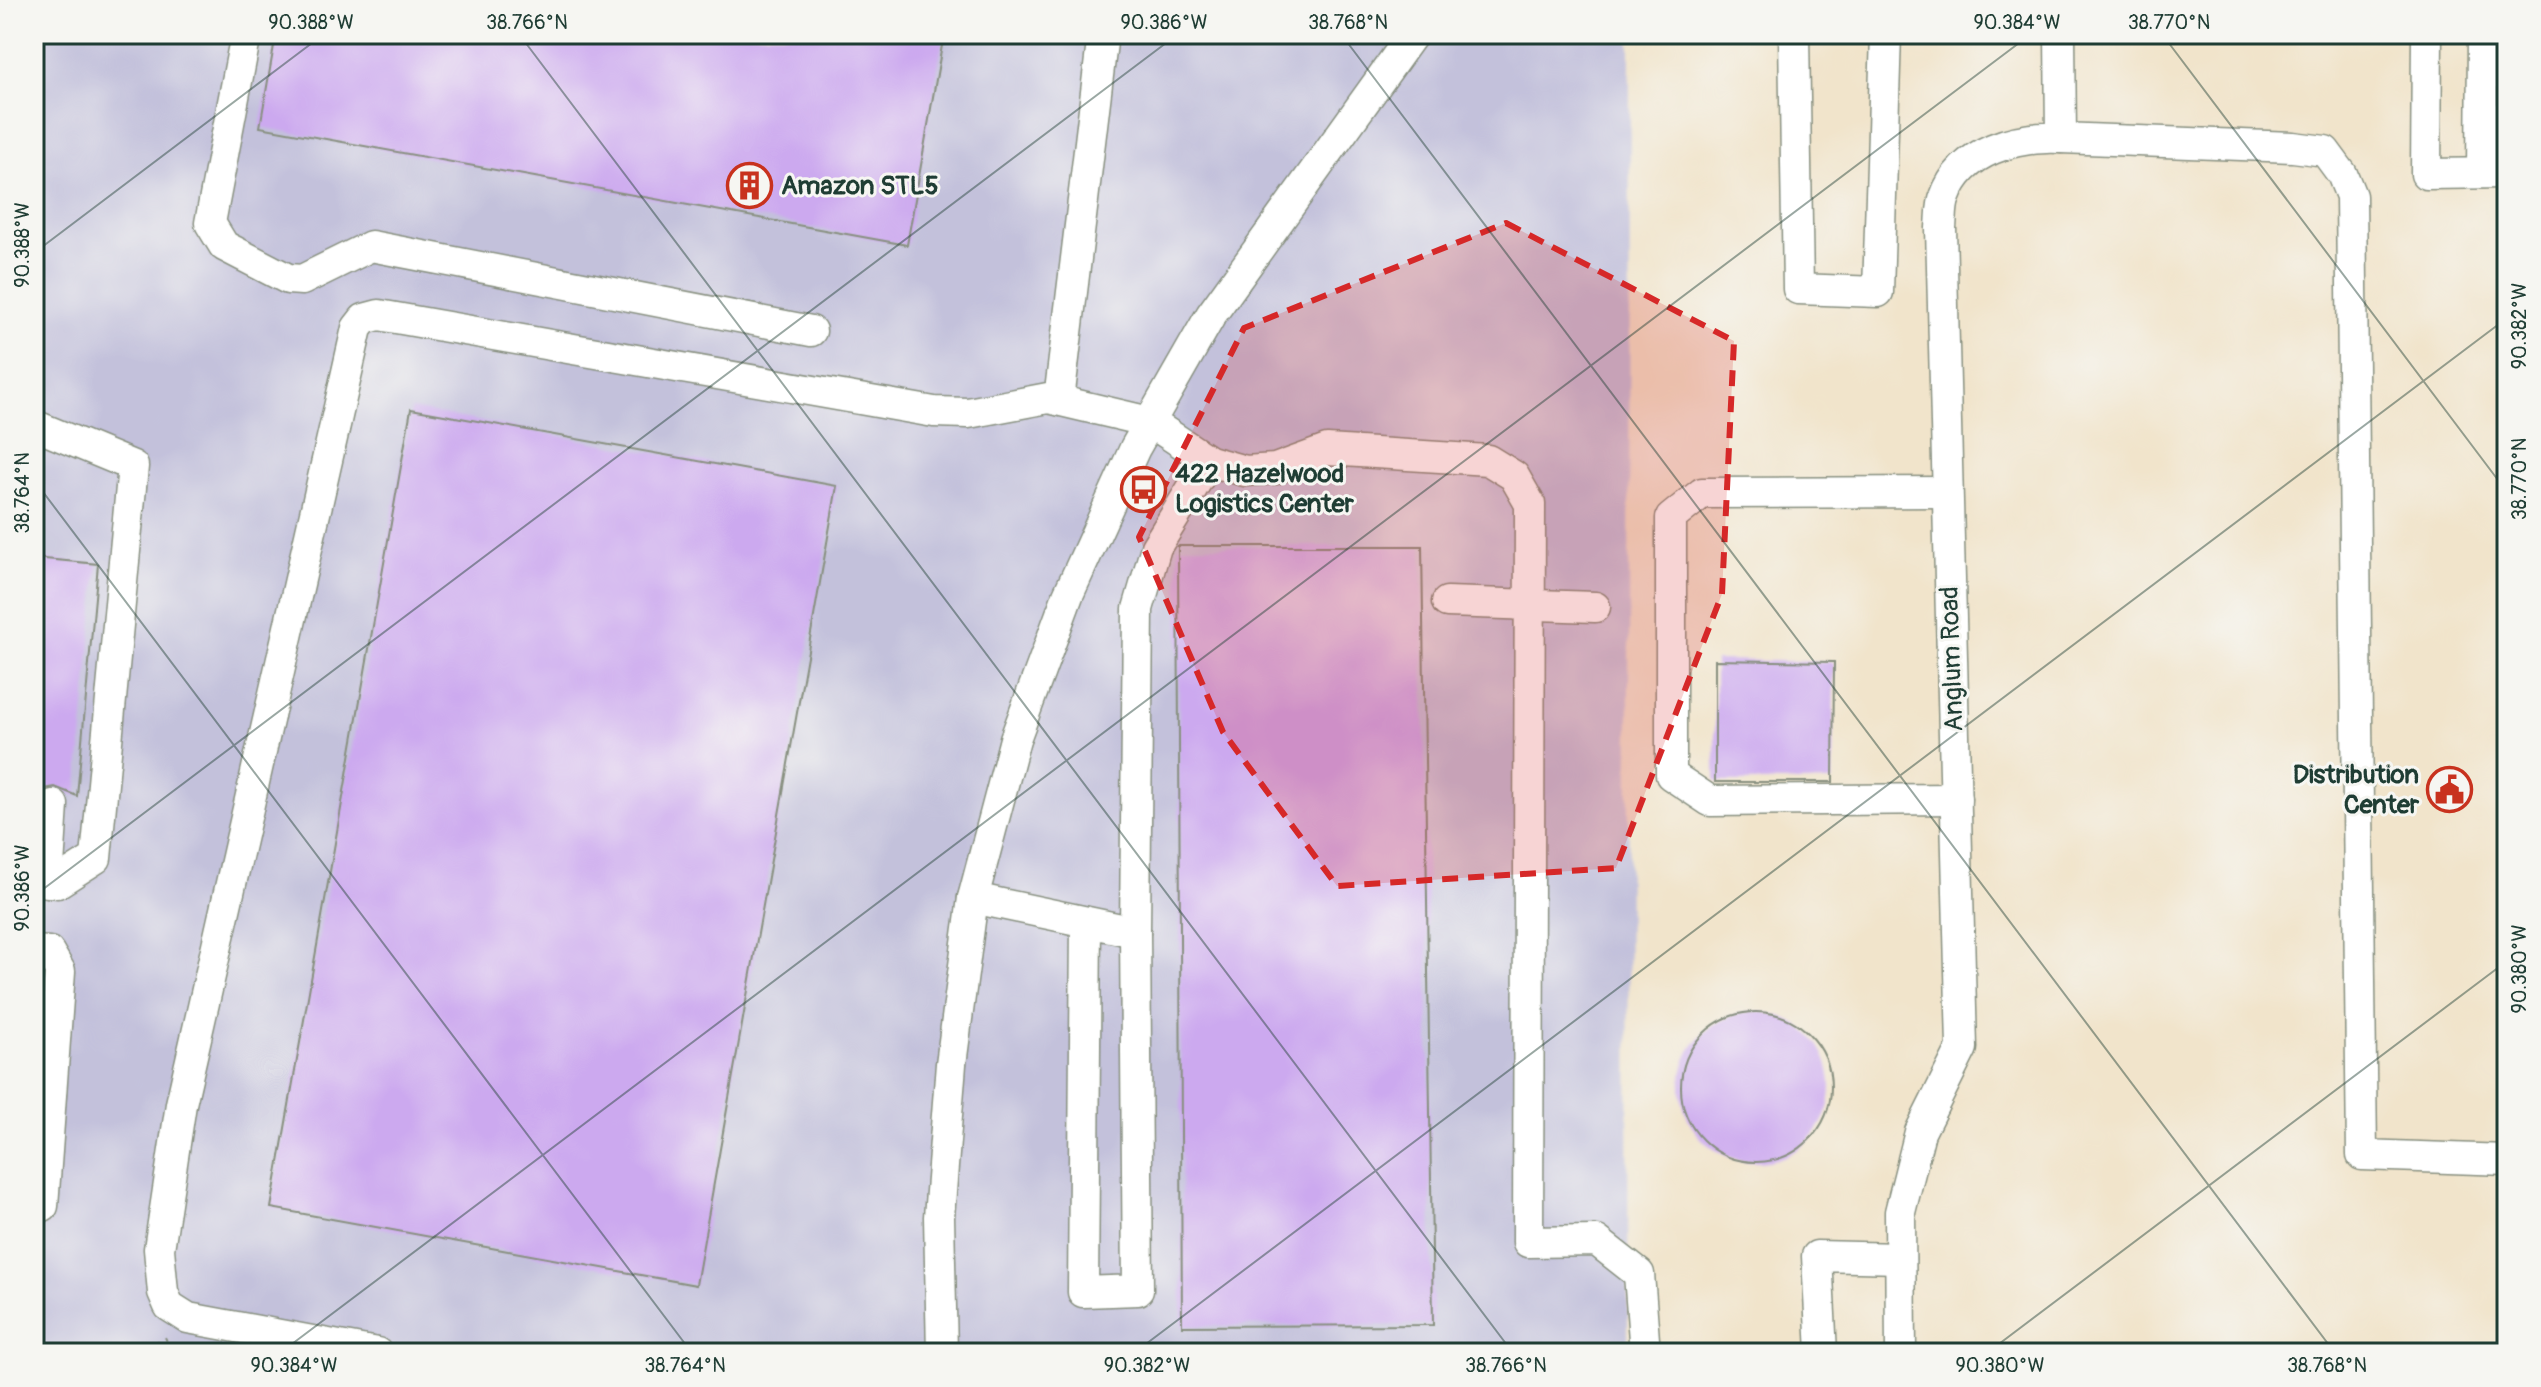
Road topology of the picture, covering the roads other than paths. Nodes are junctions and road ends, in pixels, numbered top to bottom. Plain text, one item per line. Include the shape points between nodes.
1 (246, 34) edge
2 (1103, 34) edge
3 (1413, 34) edge
4 (1794, 34) edge
5 (1886, 34) edge
6 (2060, 34) edge
7 (2427, 34) edge
8 (2483, 34) edge
9 (2061, 138) junction
10 (2495, 173) edge
11 (811, 331) dead end
12 (1059, 400) junction
13 (1150, 422) junction
14 (34, 425) edge
15 (1209, 461) junction
16 (1947, 492) junction
17 (1447, 602) dead end
18 (1529, 605) junction
19 (1595, 607) dead end
20 (1956, 799) junction
21 (53, 805) dead end
22 (41, 881) edge
23 (973, 898) junction
24 (1086, 922) junction
25 (1135, 932) junction
26 (34, 951) edge
27 (2507, 1160) edge
28 (43, 1206) dead end
29 (1900, 1258) junction
30 (377, 1353) edge
31 (942, 1353) edge
32 (1645, 1353) edge
33 (1822, 1353) edge
34 (1901, 1353) edge

1 - 11 street via 210,223 224,246 288,279 302,280 371,246
2 - 12 street
3 - 13 street via 1211,315
4 - 5 street via 1798,289 1878,292
6 - 9 street
7 - 10 street via 2426,174
8 - 10 street
9 - 16 street, Anglum Road via 2003,143 1956,176 1944,197
9 - 27 street, Anglum Road via 2325,151 2342,174 2351,196 2362,1155
12 - 13 street
12 - 30 street via 968,413 934,412 379,315 364,319 357,328 181,1104 159,1249 163,1292 169,1306 188,1318
13 - 15 street
13 - 23 street via 1063,610 1015,739
14 - 22 street via 133,466 96,858 57,883
15 - 18 street via 1245,471 1275,469 1327,450 1488,460 1514,476 1530,504
15 - 25 street via 1156,547 1138,609
16 - 20 street, Anglum Road
16 - 20 street via 1702,493 1671,518 1671,775 1710,801
17 - 18 street
18 - 19 street
18 - 32 street via 1528,1242 1597,1241 1639,1274
20 - 29 street, Anglum Road via 1962,1048 1920,1132 1900,1212
21 - 22 street
23 - 24 street
23 - 31 street via 951,1064 939,1217
24 - 25 street
24 - 25 street via 1083,1292 1138,1290
26 - 28 street via 49,952 60,971
29 - 33 street via 1817,1256
29 - 34 street, Anglum Road

